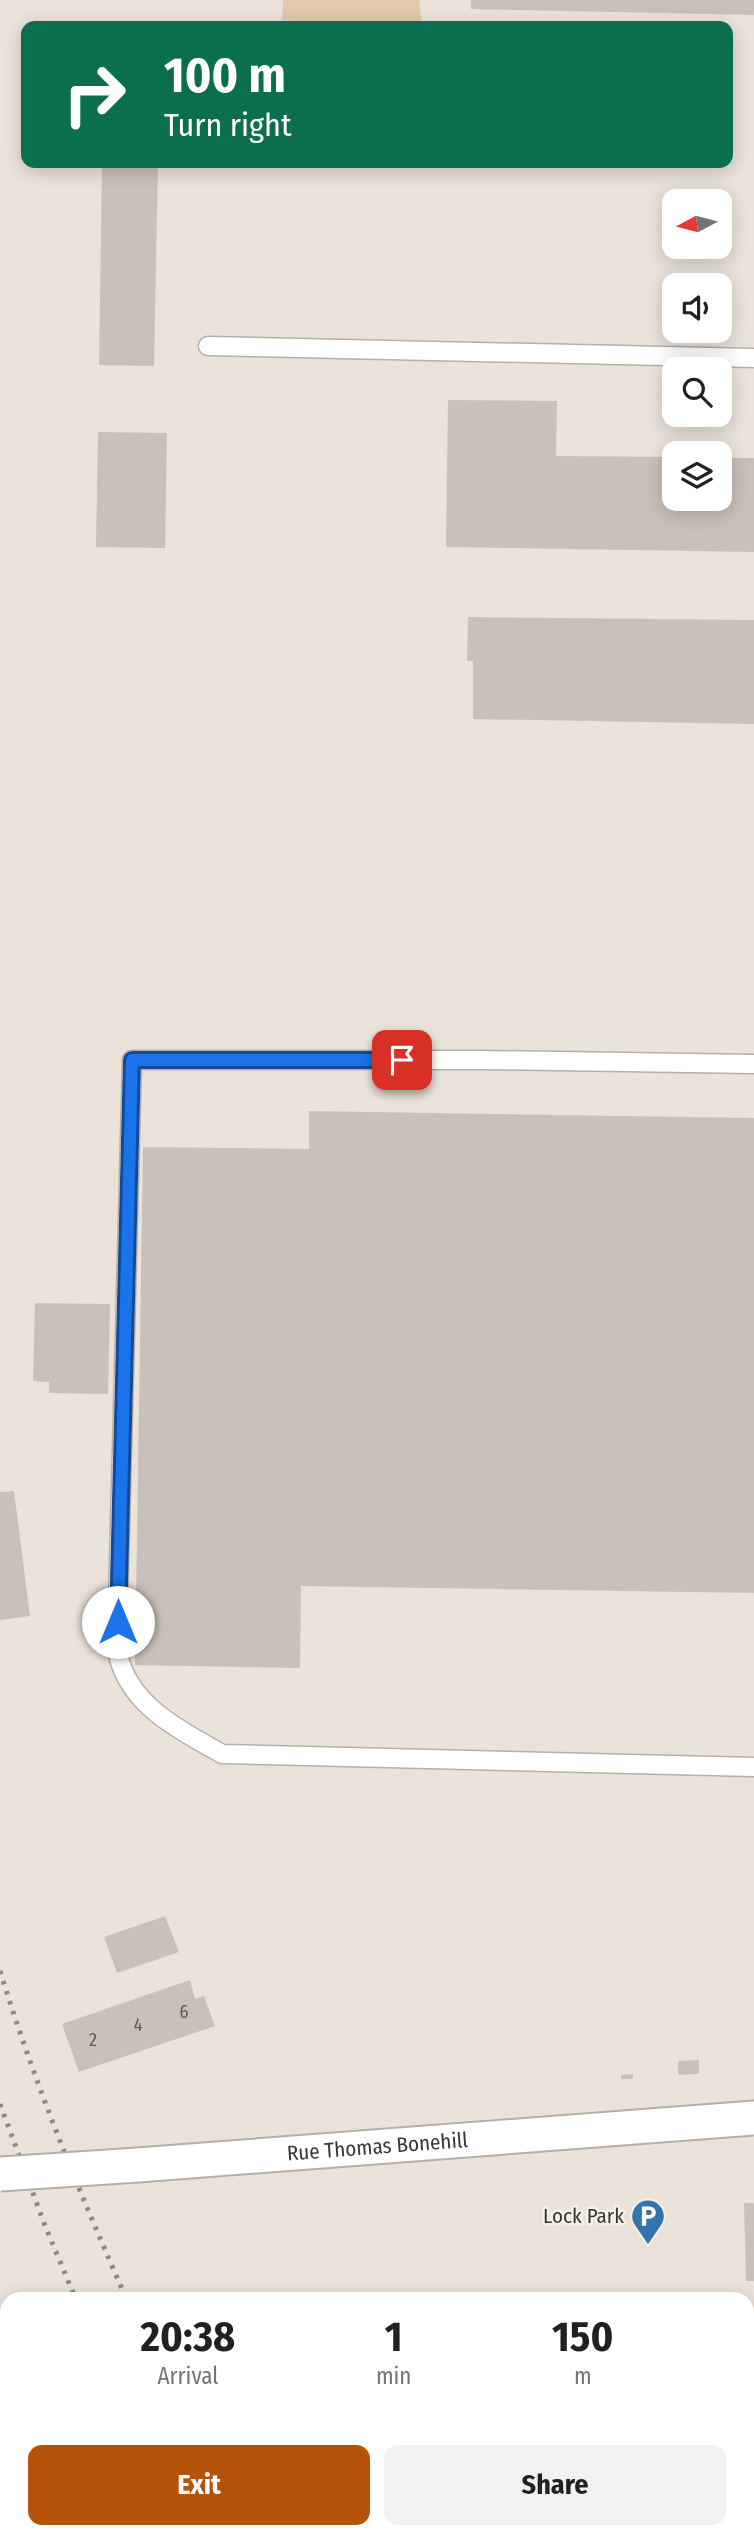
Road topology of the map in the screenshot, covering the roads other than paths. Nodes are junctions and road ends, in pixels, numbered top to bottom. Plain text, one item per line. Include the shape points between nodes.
1 (208, 346) dead end
2 (754, 358) edge
3 (754, 1064) edge
4 (754, 1767) edge
5 (754, 2118) edge
6 (0, 2174) edge

1 - 2 lane
3 - 4 lane via 132,1060 118,1602 120,1660 136,1694 167,1722 222,1754
5 - 6 street, Rue Thomas Bonehill, bridge

